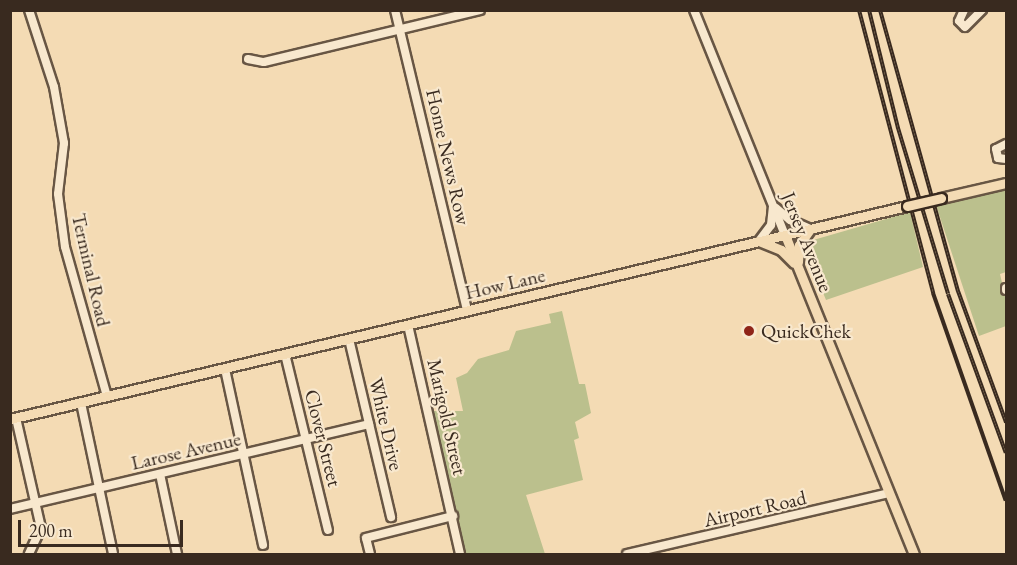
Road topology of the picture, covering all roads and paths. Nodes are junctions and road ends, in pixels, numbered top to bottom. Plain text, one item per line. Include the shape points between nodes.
1 (29, 10) edge
2 (395, 10) edge
3 (480, 10) edge
4 (694, 10) edge
5 (964, 10) edge
6 (982, 10) edge
7 (400, 29) junction
8 (248, 59) dead end
9 (1006, 144) edge
10 (1006, 159) edge
11 (1006, 183) edge
12 (773, 206) junction
13 (810, 229) junction
14 (785, 235) junction
15 (759, 241) junction
16 (798, 267) junction
17 (467, 312) junction
18 (408, 325) junction
19 (349, 339) junction
20 (285, 354) junction
21 (225, 369) junction
22 (107, 396) junction
23 (81, 403) junction
24 (13, 419) edge
25 (369, 424) junction
26 (306, 439) junction
27 (244, 454) junction
28 (160, 474) junction
29 (99, 488) junction
30 (889, 493) junction
31 (36, 503) junction
32 (10, 509) edge
33 (453, 516) junction
34 (391, 517) dead end
35 (328, 530) dead end
36 (263, 545) dead end
37 (29, 555) edge
38 (113, 555) edge
39 (177, 555) edge
40 (370, 555) edge
41 (460, 555) edge
42 (627, 555) edge
43 (914, 555) edge

1 - 22 street, Terminal Road via 54,87 64,143 58,194 65,247
2 - 7 street, Home News Row
3 - 7 street
4 - 12 street, Jersey Avenue
5 - 6 street via 959,21 970,27
7 - 8 street via 264,62
7 - 17 street, Home News Row
9 - 10 street via 996,149 998,158
11 - 13 main road, How Lane, bridge
12 - 13 street via 787,219
12 - 14 street, Jersey Avenue
12 - 15 street via 771,225
13 - 14 main road, How Lane
13 - 16 main road via 799,245
14 - 15 main road, How Lane
14 - 16 main road, Jersey Avenue
15 - 16 main road via 781,250
15 - 17 main road, How Lane
16 - 30 main road, Jersey Avenue
17 - 18 main road, How Lane
18 - 19 main road, How Lane
18 - 33 street, Marigold Street
19 - 20 main road, How Lane
19 - 25 street, White Drive
20 - 21 main road, How Lane
20 - 26 street, Clover Street
21 - 22 main road, How Lane
21 - 27 street
22 - 23 main road, How Lane
23 - 24 main road, How Lane
23 - 29 street
24 - 31 street
25 - 26 street, Larose Avenue
25 - 34 street, White Drive
26 - 27 street, Larose Avenue
26 - 35 street, Clover Street
27 - 28 street, Larose Avenue
27 - 36 street
28 - 29 street, Larose Avenue
28 - 39 street
29 - 31 street, Larose Avenue
29 - 38 street
30 - 42 street, Airport Road
30 - 43 main road, Jersey Avenue
31 - 32 street, Larose Avenue
31 - 37 street via 41,530
33 - 40 street via 366,538
33 - 41 street, Marigold Street

